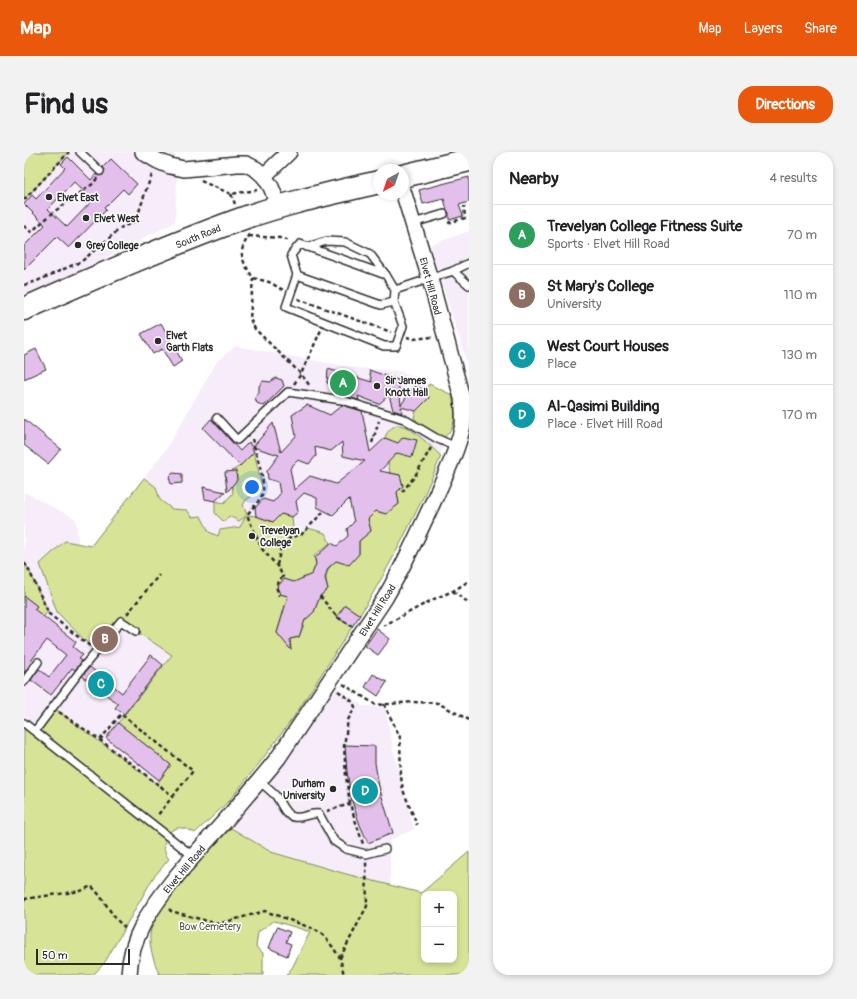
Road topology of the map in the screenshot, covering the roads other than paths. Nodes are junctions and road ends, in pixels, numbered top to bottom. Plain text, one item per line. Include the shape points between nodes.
1 (80, 152) edge
2 (143, 152) edge
3 (289, 152) edge
4 (469, 160) edge
5 (100, 171) road end
6 (409, 175) edge
7 (268, 181) junction
8 (373, 184) edge
9 (406, 200) edge
10 (279, 207) junction
11 (444, 214) road end
12 (413, 223) junction
13 (303, 245) junction
14 (469, 263) edge
15 (453, 271) junction
16 (298, 275) junction
17 (386, 275) junction
18 (430, 279) junction
19 (469, 285) edge
20 (395, 290) junction
21 (394, 302) junction
22 (24, 309) edge
23 (466, 411) edge
24 (216, 418) dead end
25 (456, 447) junction
26 (136, 632) dead end
27 (38, 662) dead end
28 (24, 682) edge
29 (24, 723) edge
30 (35, 731) junction
31 (259, 782) junction
32 (385, 849) dead end
33 (193, 856) junction
34 (129, 975) edge

1 - 5 lane
2 - 7 street via 170,166 184,168 246,164 256,169
3 - 7 street
4 - 6 main road
7 - 10 street
8 - 10 main road, South Road
9 - 12 street, Elvet Hill Road
10 - 22 main road, South Road via 245,228 102,274
11 - 12 lane
12 - 18 street, Elvet Hill Road
13 - 16 lane via 291,255
13 - 17 lane
13 - 17 lane via 327,240 345,242 370,254
14 - 15 lane
15 - 18 lane
15 - 19 lane
16 - 21 lane via 381,305
16 - 21 lane via 286,307 384,346 396,346 403,326
17 - 20 lane
18 - 20 lane
18 - 23 street, Elvet Hill Road
20 - 21 lane
23 - 25 street, Elvet Hill Road
24 - 25 lane via 237,440 288,392 342,400 404,419
25 - 31 street, Elvet Hill Road via 400,573 362,634
26 - 30 lane via 121,621
27 - 28 lane
29 - 30 lane
30 - 33 lane
31 - 32 lane via 275,795 291,817 319,814 334,841 346,848 366,854
31 - 33 street, Elvet Hill Road
33 - 34 street, Elvet Hill Road via 146,917 132,950

